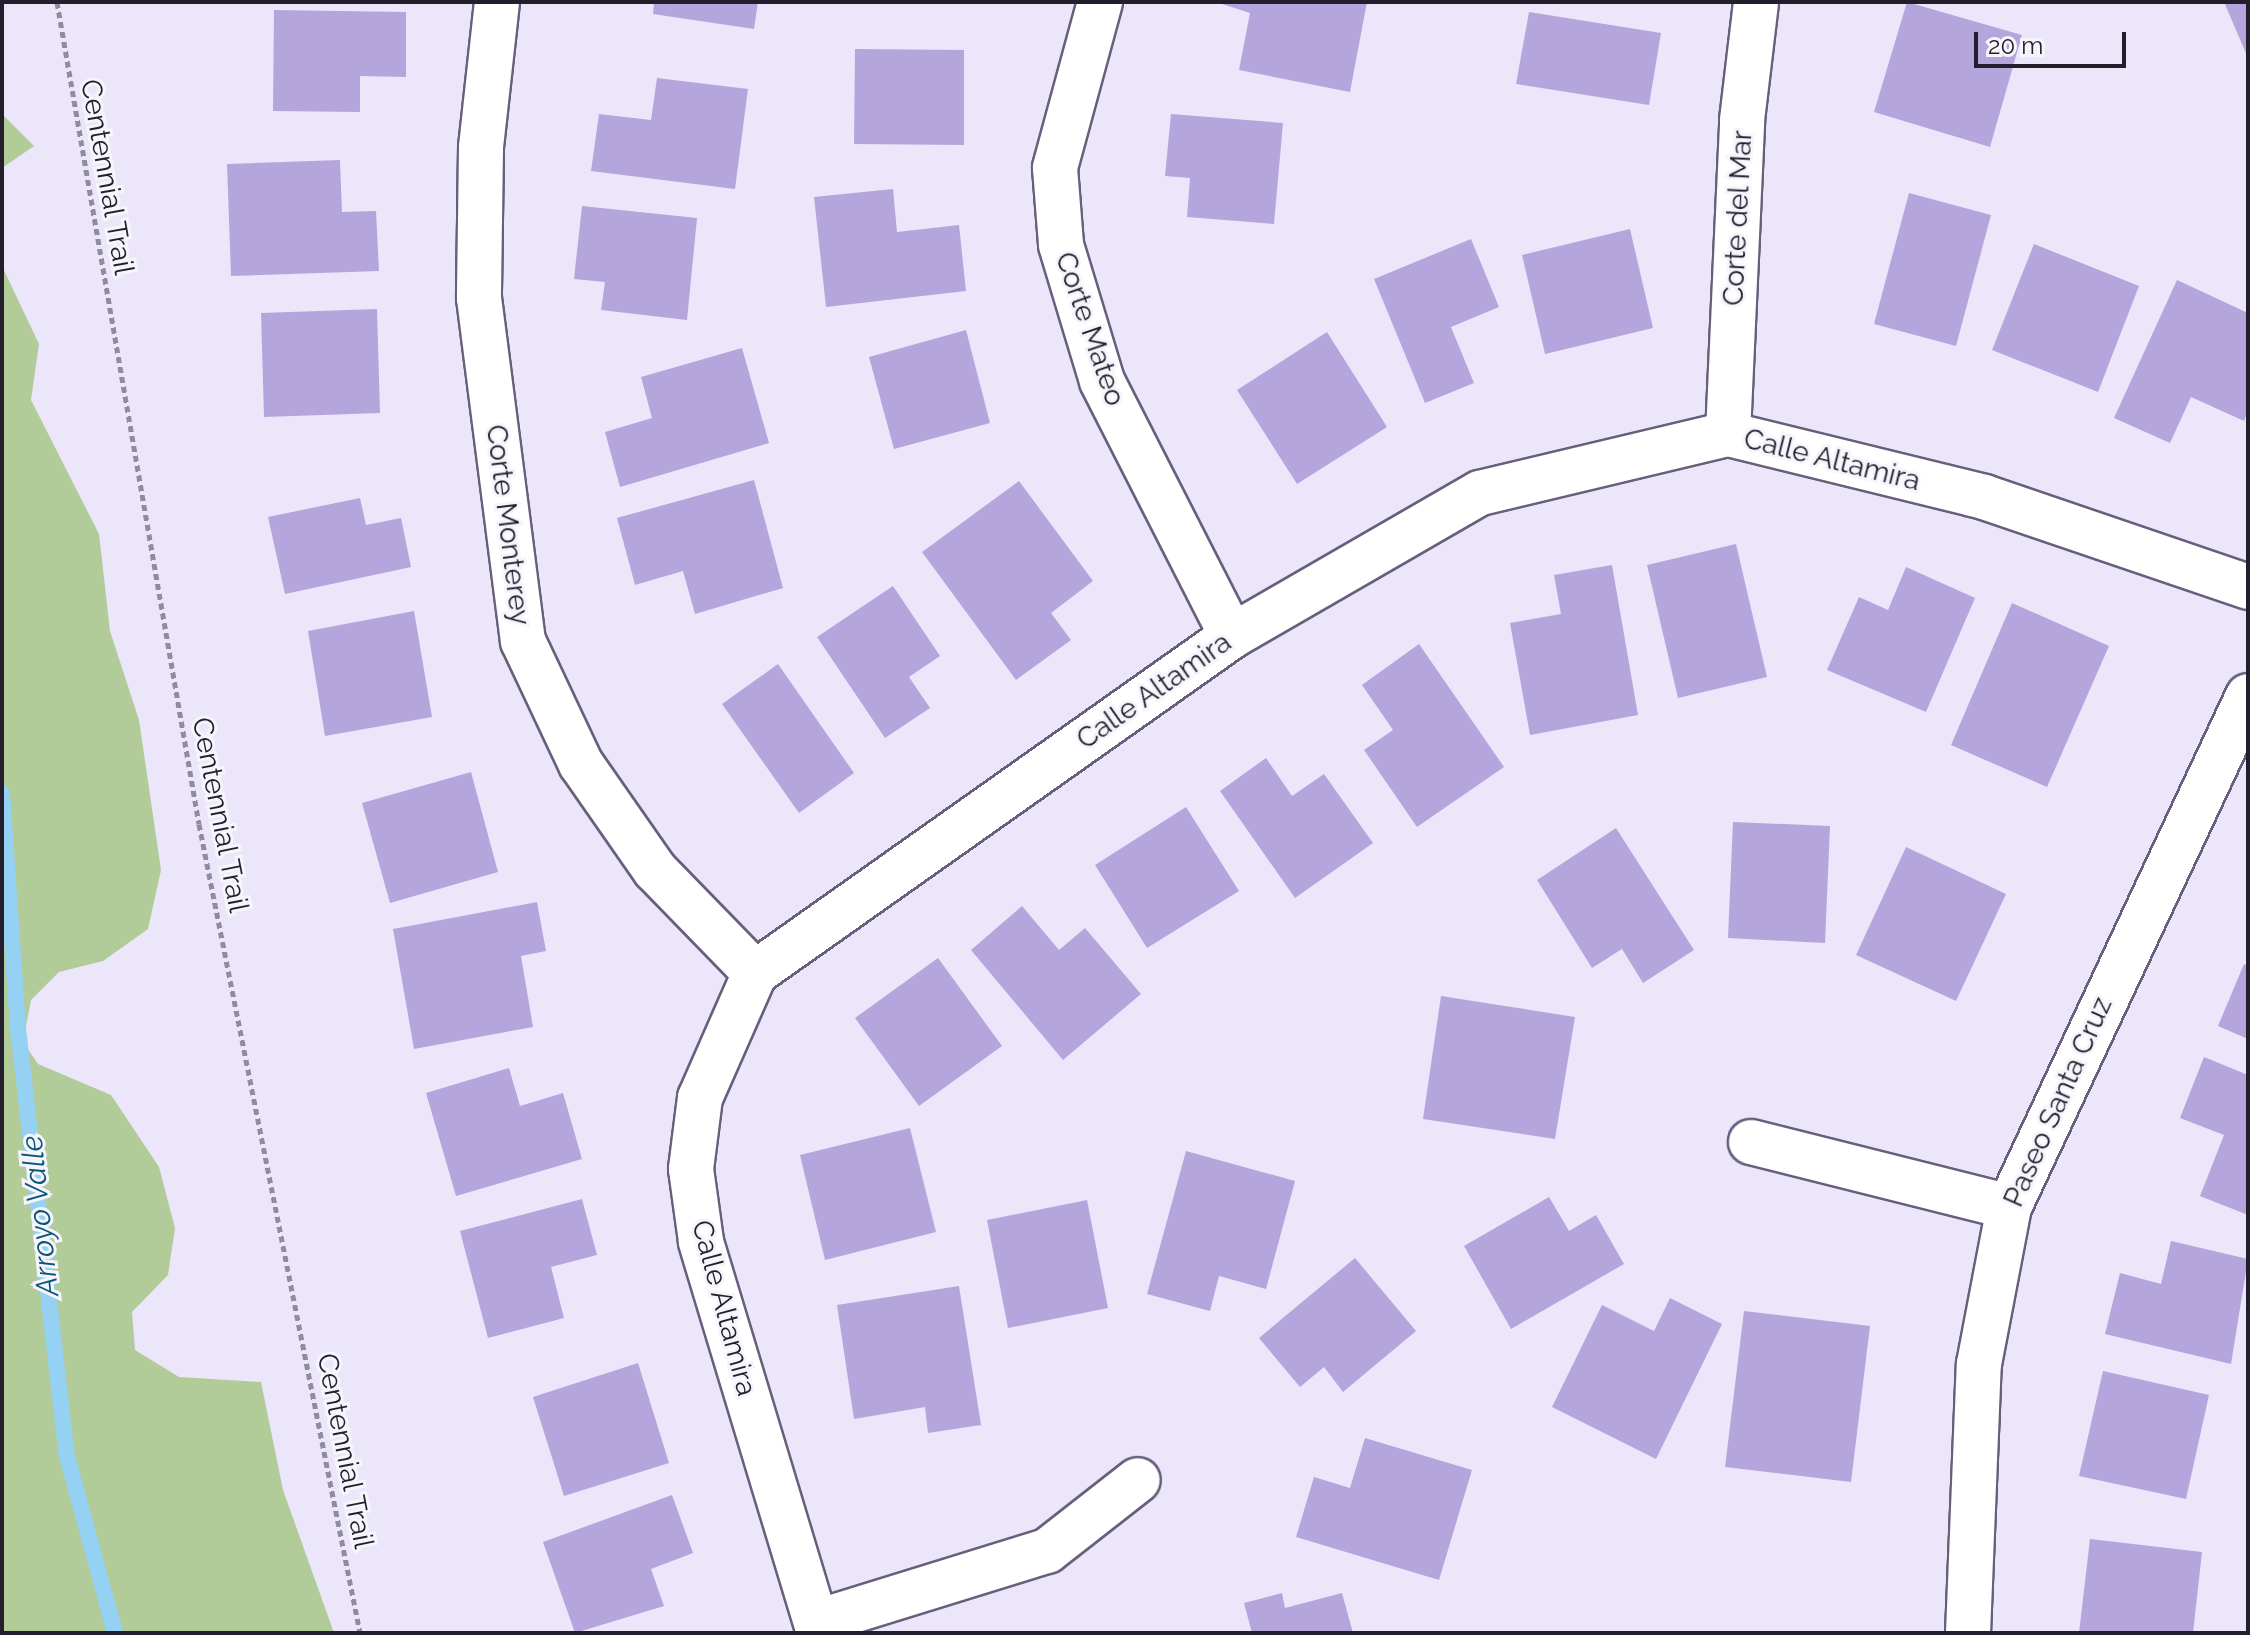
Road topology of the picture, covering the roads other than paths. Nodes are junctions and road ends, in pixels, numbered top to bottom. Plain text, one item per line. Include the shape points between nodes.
1 (497, 2) edge
2 (1100, 2) edge
3 (1756, 2) edge
4 (1728, 434) junction
5 (2248, 587) edge
6 (1232, 636) junction
7 (2248, 696) edge
8 (755, 973) junction
9 (1751, 1142) dead end
10 (2009, 1207) junction
11 (1138, 1480) dead end
12 (818, 1628) edge
13 (1968, 1633) edge

1 - 8 street, Corte Monterey via 481,148 479,298 523,641 597,788 655,870
2 - 6 street, Corte Mateo via 1055,168 1061,245 1102,381
3 - 4 street, Corte del Mar via 1742,120
4 - 5 street, Calle Altamira via 1984,497
4 - 6 street, Calle Altamira via 1480,493
6 - 8 street, Calle Altamira
7 - 10 street, Paseo Santa Cruz
8 - 12 street, Calle Altamira via 700,1098 691,1169 701,1241
9 - 10 street
10 - 13 street, Paseo Santa Cruz via 1979,1364
11 - 12 street via 1047,1551

